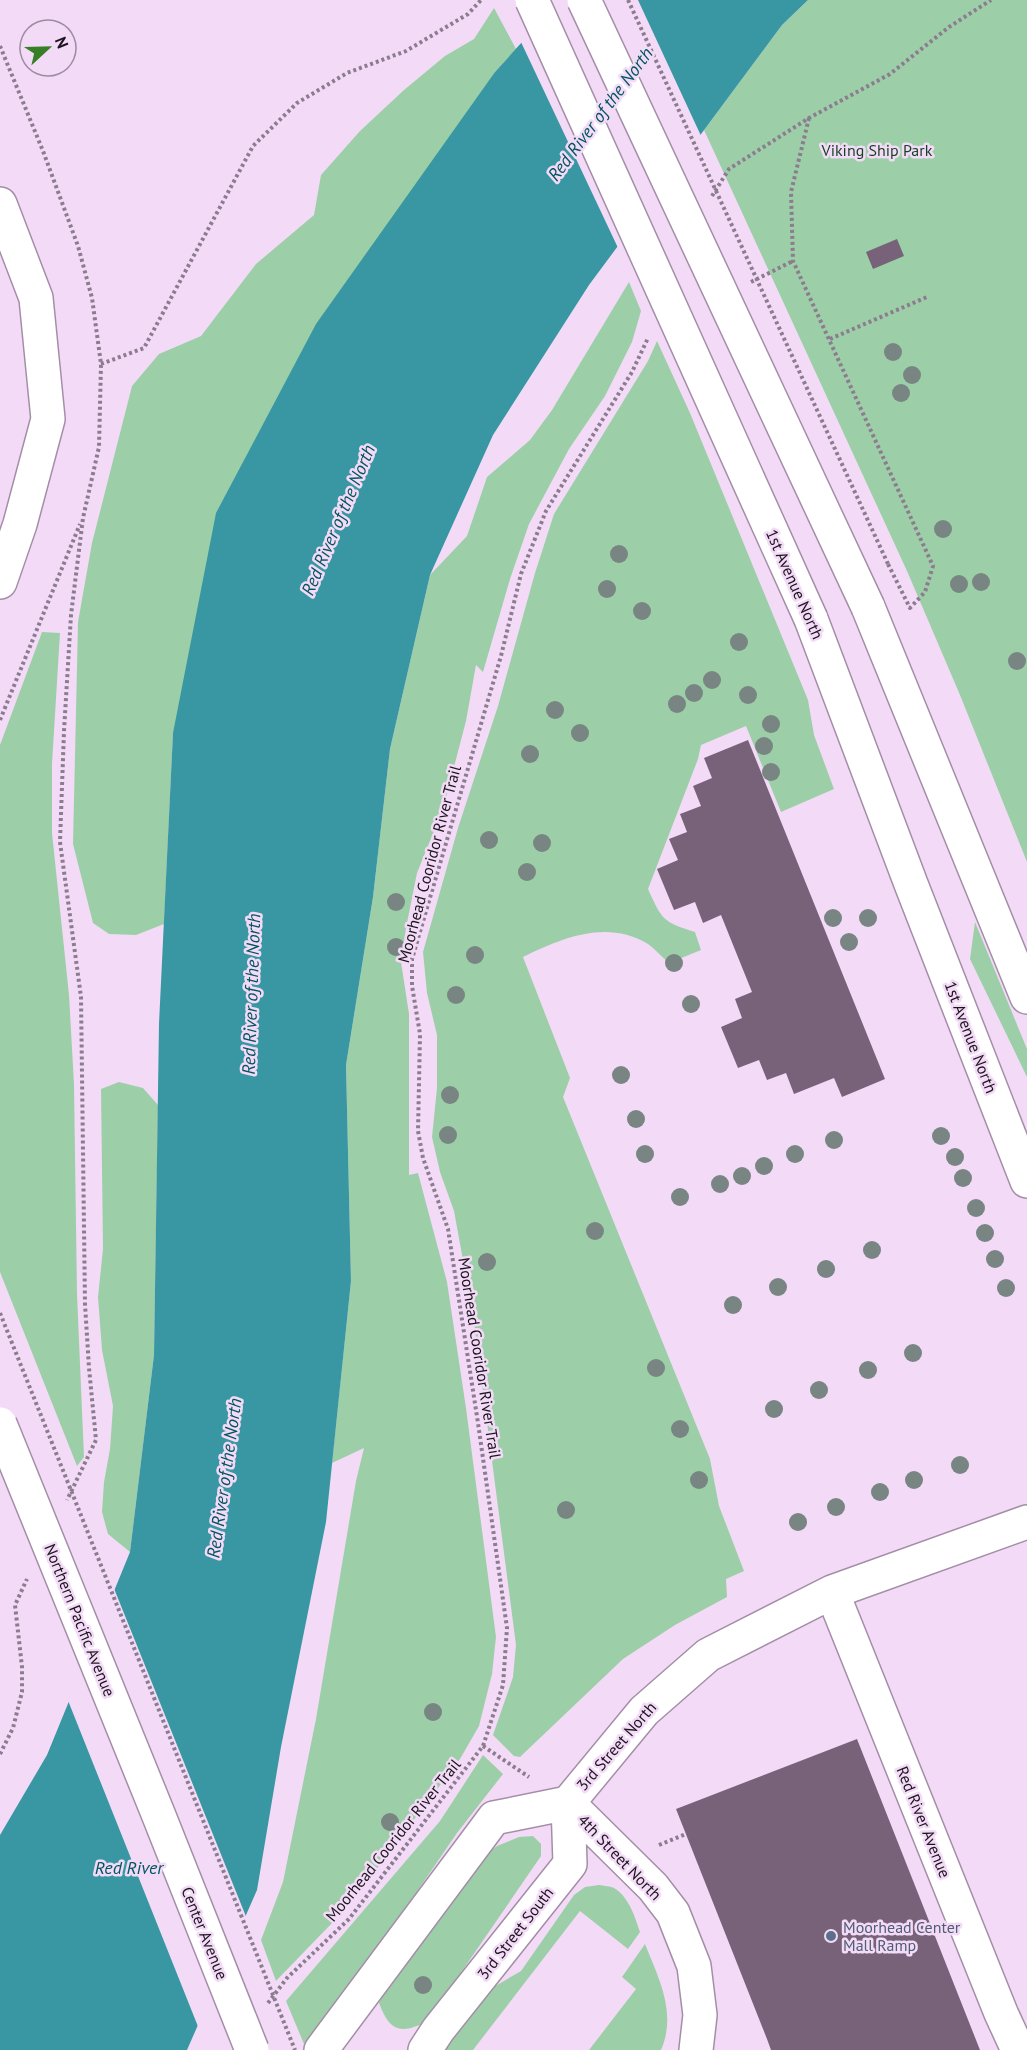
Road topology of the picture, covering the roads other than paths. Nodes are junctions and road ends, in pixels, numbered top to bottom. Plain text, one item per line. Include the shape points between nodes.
1 (532, 0) edge
2 (584, 0) edge
3 (2, 217) edge
4 (0, 582) edge
5 (1027, 997) edge
6 (1027, 1181) edge
7 (0, 1424) edge
8 (1027, 1522) edge
9 (832, 1593) junction
10 (568, 1803) junction
11 (159, 1816) joint
12 (252, 2050) edge
13 (321, 2050) edge
14 (425, 2050) edge
15 (696, 2050) edge
16 (1018, 2050) edge

1 - 6 street, 1st Avenue North, bridge via 811,619
2 - 5 street, bridge via 868,608
3 - 4 street via 36,298 48,419
7 - 11 street, Northern Pacific Avenue, bridge
8 - 9 street, 3rd Street North
9 - 10 street, 3rd Street North via 708,1655 644,1711
9 - 16 street, Red River Avenue
10 - 13 street, 3rd Street North via 494,1818
10 - 14 street, 3rd Street South via 570,1864
10 - 15 street, 4th Street North via 653,1887 673,1913 694,1965 700,2015
11 - 12 street, Center Avenue, bridge

